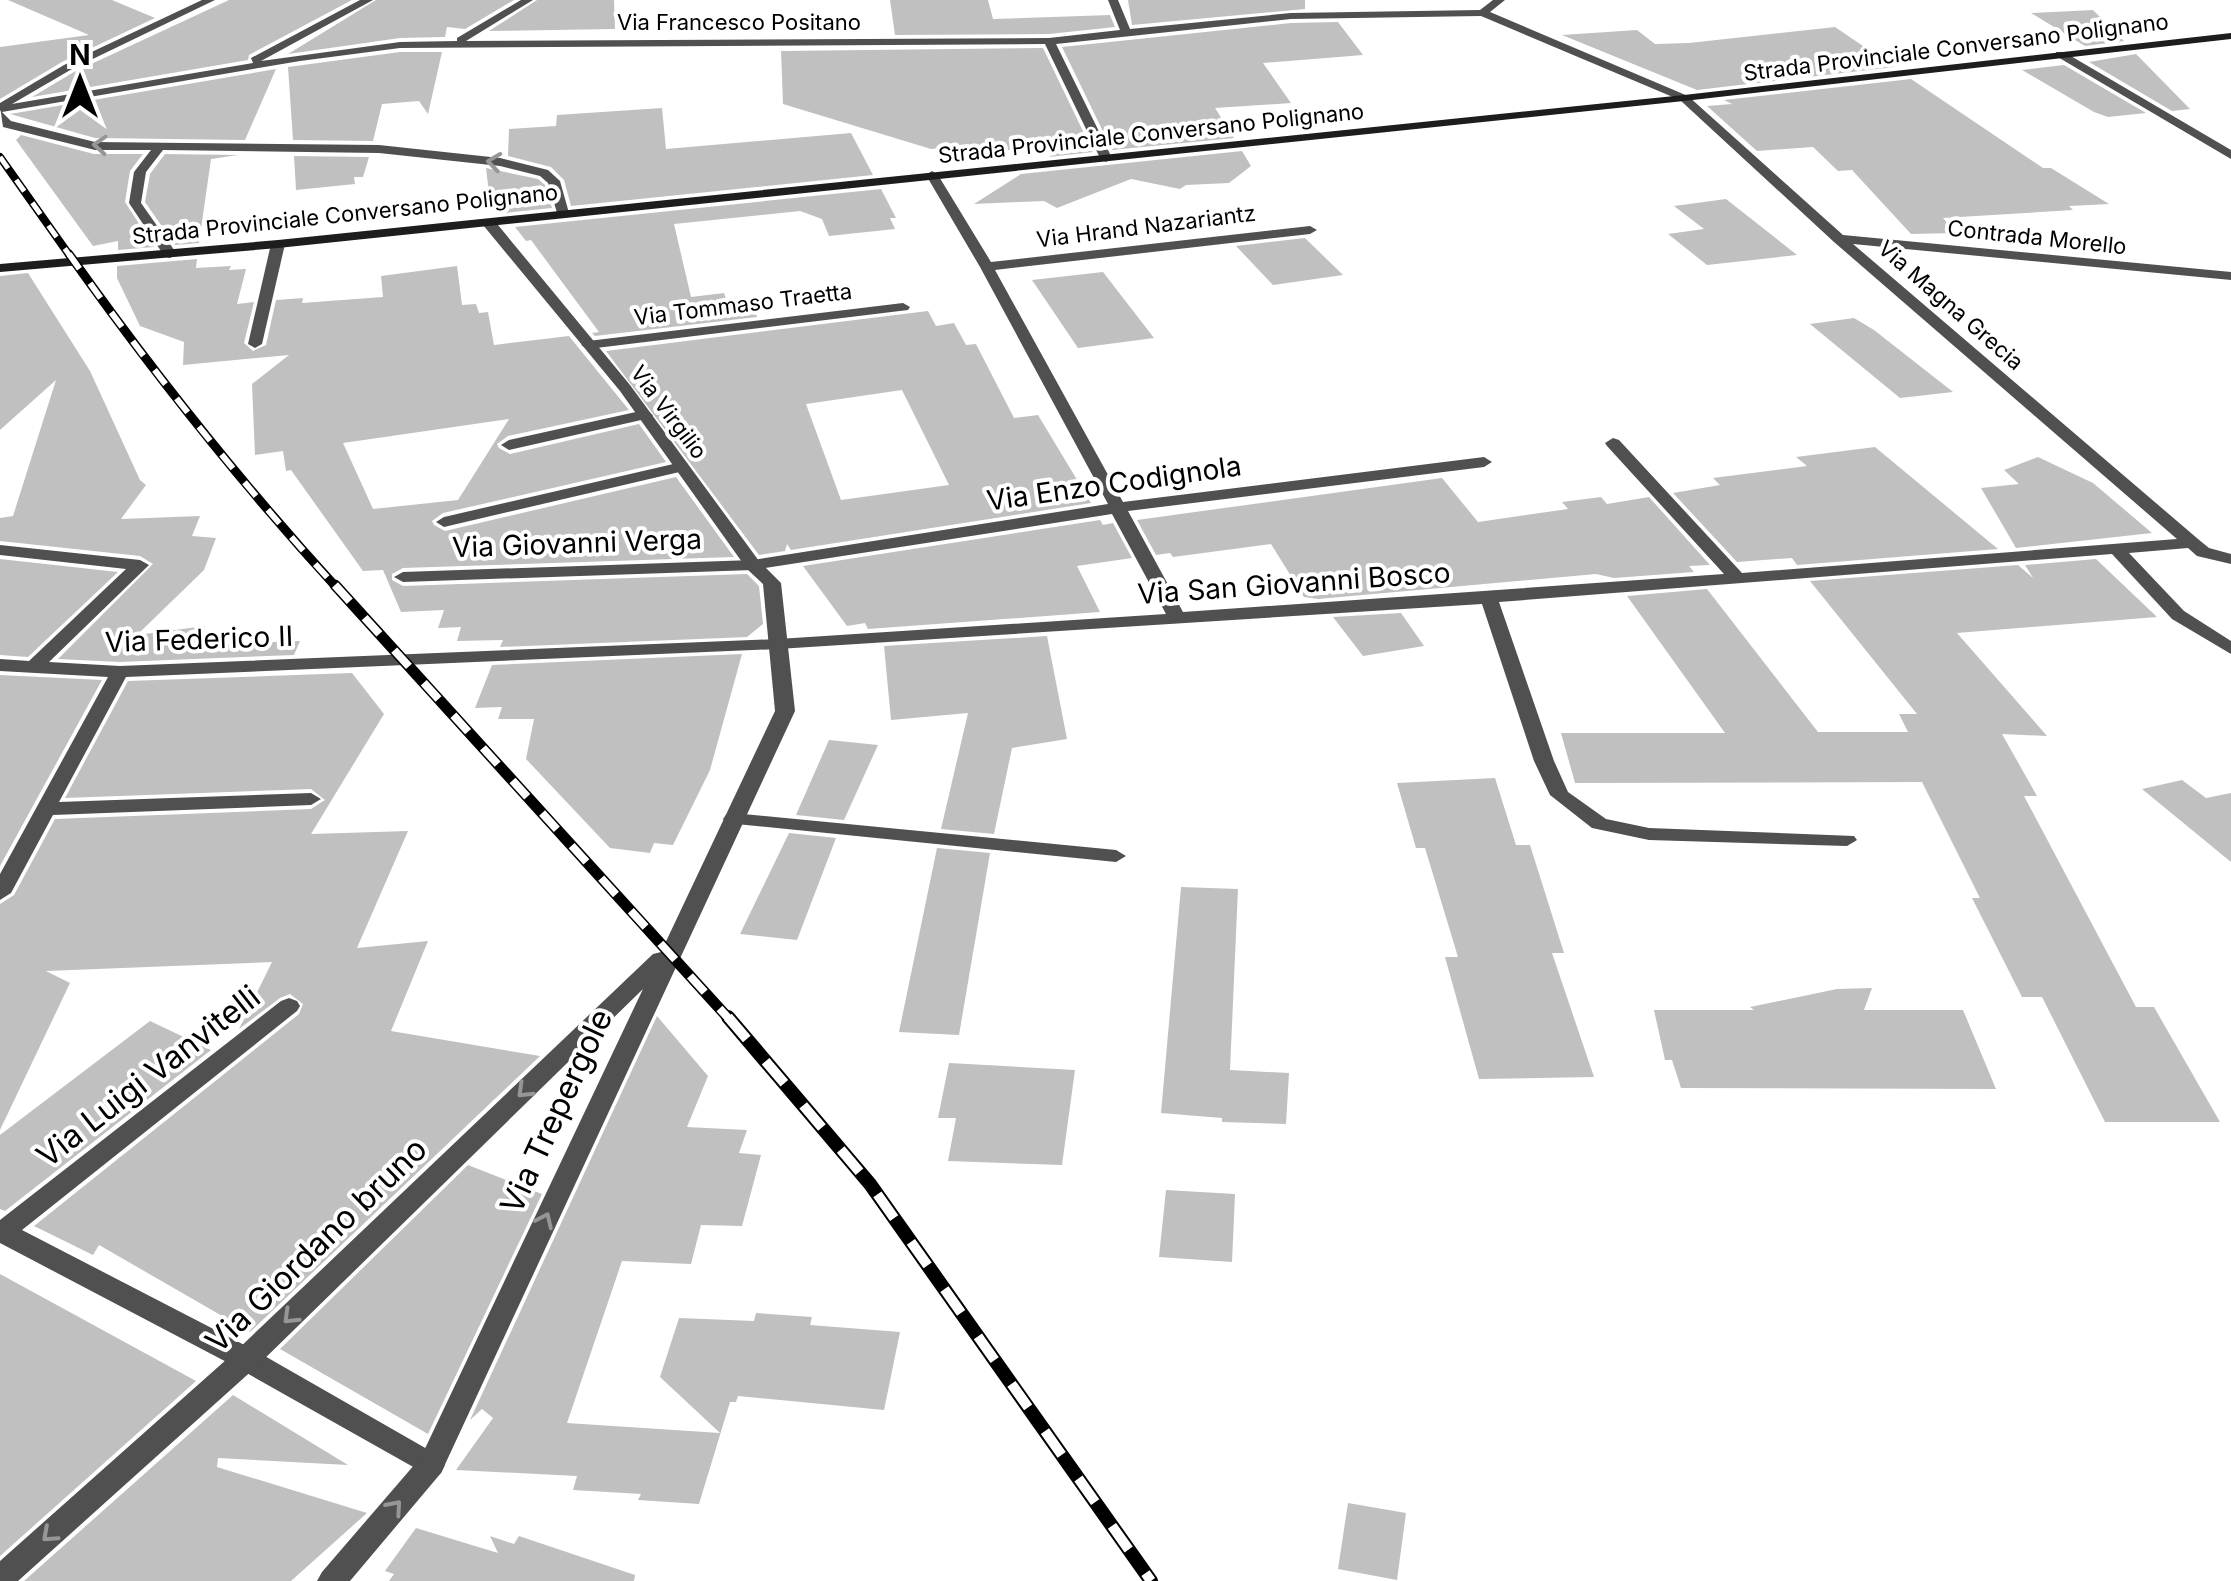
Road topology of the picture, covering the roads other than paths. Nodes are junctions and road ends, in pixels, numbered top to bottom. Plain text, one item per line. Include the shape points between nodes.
1 (210, 0) edge
2 (368, 0) edge
3 (528, 0) edge
4 (1113, 0) edge
5 (1500, 0) edge
6 (1482, 12) junction
7 (1126, 33) junction
8 (2231, 36) edge
9 (1049, 41) junction
10 (458, 42) junction
11 (2060, 54) junction
12 (240, 68) junction
13 (1684, 98) junction
14 (0, 111) edge
15 (158, 148) junction
16 (2231, 155) edge
17 (1106, 158) junction
18 (932, 175) junction
19 (563, 213) junction
20 (488, 222) junction
21 (1310, 230) dead end
22 (1839, 239) junction
23 (278, 244) junction
24 (170, 254) junction
25 (987, 267) junction
26 (0, 268) edge
27 (2231, 276) edge
28 (903, 308) dead end
29 (255, 344) dead end
30 (588, 345) junction
31 (645, 416) junction
32 (1614, 443) dead end
33 (509, 445) dead end
34 (1484, 462) dead end
35 (682, 467) junction
36 (1116, 508) junction
37 (444, 522) dead end
38 (2192, 543) junction
39 (2116, 549) junction
40 (0, 550) edge
41 (2231, 559) edge
42 (753, 565) junction
43 (402, 577) dead end
44 (1736, 577) junction
45 (1489, 598) junction
46 (1178, 619) junction
47 (778, 644) junction
48 (2231, 650) edge
49 (399, 657) joint
50 (0, 665) edge
51 (33, 666) junction
52 (120, 672) junction
53 (311, 800) dead end
54 (46, 809) junction
55 (733, 819) junction
56 (1846, 840) dead end
57 (1116, 856) dead end
58 (0, 893) edge
59 (670, 950) junction
60 (289, 1006) dead end
61 (1, 1232) edge
62 (246, 1359) junction
63 (431, 1465) junction
64 (0, 1579) edge
65 (332, 1581) edge

1 - 14 street via 68,67
2 - 12 street
3 - 10 street
4 - 7 street
5 - 6 street
6 - 7 street, Via Francesco Positano via 1291,16
6 - 13 street, Via Magna Grecia
7 - 9 street, Via Francesco Positano
8 - 11 main road, Strada Provinciale Conversano Polignano
9 - 10 street, Via Francesco Positano
9 - 17 street
10 - 12 street, Via Francesco Positano
11 - 13 main road, Strada Provinciale Conversano Polignano
11 - 16 street
12 - 14 street, Via Francesco Positano
13 - 17 main road, Strada Provinciale Conversano Polignano
13 - 22 street, Via Magna Grecia
15 -> 14 street via 78,144 7,124
19 -> 15 street via 554,180 500,162 337,147
15 - 24 street via 140,172 135,203
17 - 18 main road, Strada Provinciale Conversano Polignano
18 - 19 main road, Strada Provinciale Conversano Polignano
18 - 25 street
19 - 20 main road, Strada Provinciale Conversano Polignano
20 - 23 main road, Strada Provinciale Conversano Polignano
20 - 30 street, Via Virgilio
21 - 25 street, Via Hrand Nazariantz
22 - 27 street, Contrada Morello
22 - 38 street, Via Magna Grecia
23 - 24 main road, Strada Provinciale Conversano Polignano
23 - 29 street
24 - 26 main road, Strada Provinciale Conversano Polignano
25 - 36 street
28 - 30 street, Via Tommaso Traetta
30 - 31 street, Via Virgilio
31 - 33 street
31 - 35 street, Via Virgilio
32 - 44 street
34 - 36 street, Via Enzo Codignola
35 - 37 street
35 - 42 street, Via Virgilio
36 - 42 street, Via Enzo Codignola
36 - 46 street
38 - 39 street, Via San Giovanni Bosco
38 - 41 street
39 - 44 street, Via San Giovanni Bosco
39 - 48 street via 2178,615
40 - 51 street via 140,565
42 - 43 street, Via Giovanni Verga
42 - 47 street, Via Virgilio via 772,583
44 - 45 street, Via San Giovanni Bosco
45 - 46 street, Via San Giovanni Bosco
45 - 56 street via 1560,795 1599,824 1649,834
46 - 47 street, Via San Giovanni Bosco
47 - 49 street, Via San Giovanni Bosco
47 - 55 street, Via Trepergole via 785,711
49 - 52 street, Via Federico II
50 - 51 street, Via Federico II
51 - 52 street, Via Federico II
52 - 54 street
53 - 54 street
54 - 58 street
55 - 57 street
55 - 59 street, Via Trepergole
59 -> 62 street, Via Giordano bruno
63 -> 59 street, Via Trepergole
60 - 61 street, Via Luigi Vanvitelli
61 - 62 street
62 - 63 street
62 -> 64 street, Via Giordano bruno
65 -> 63 street, Via Trepergole

